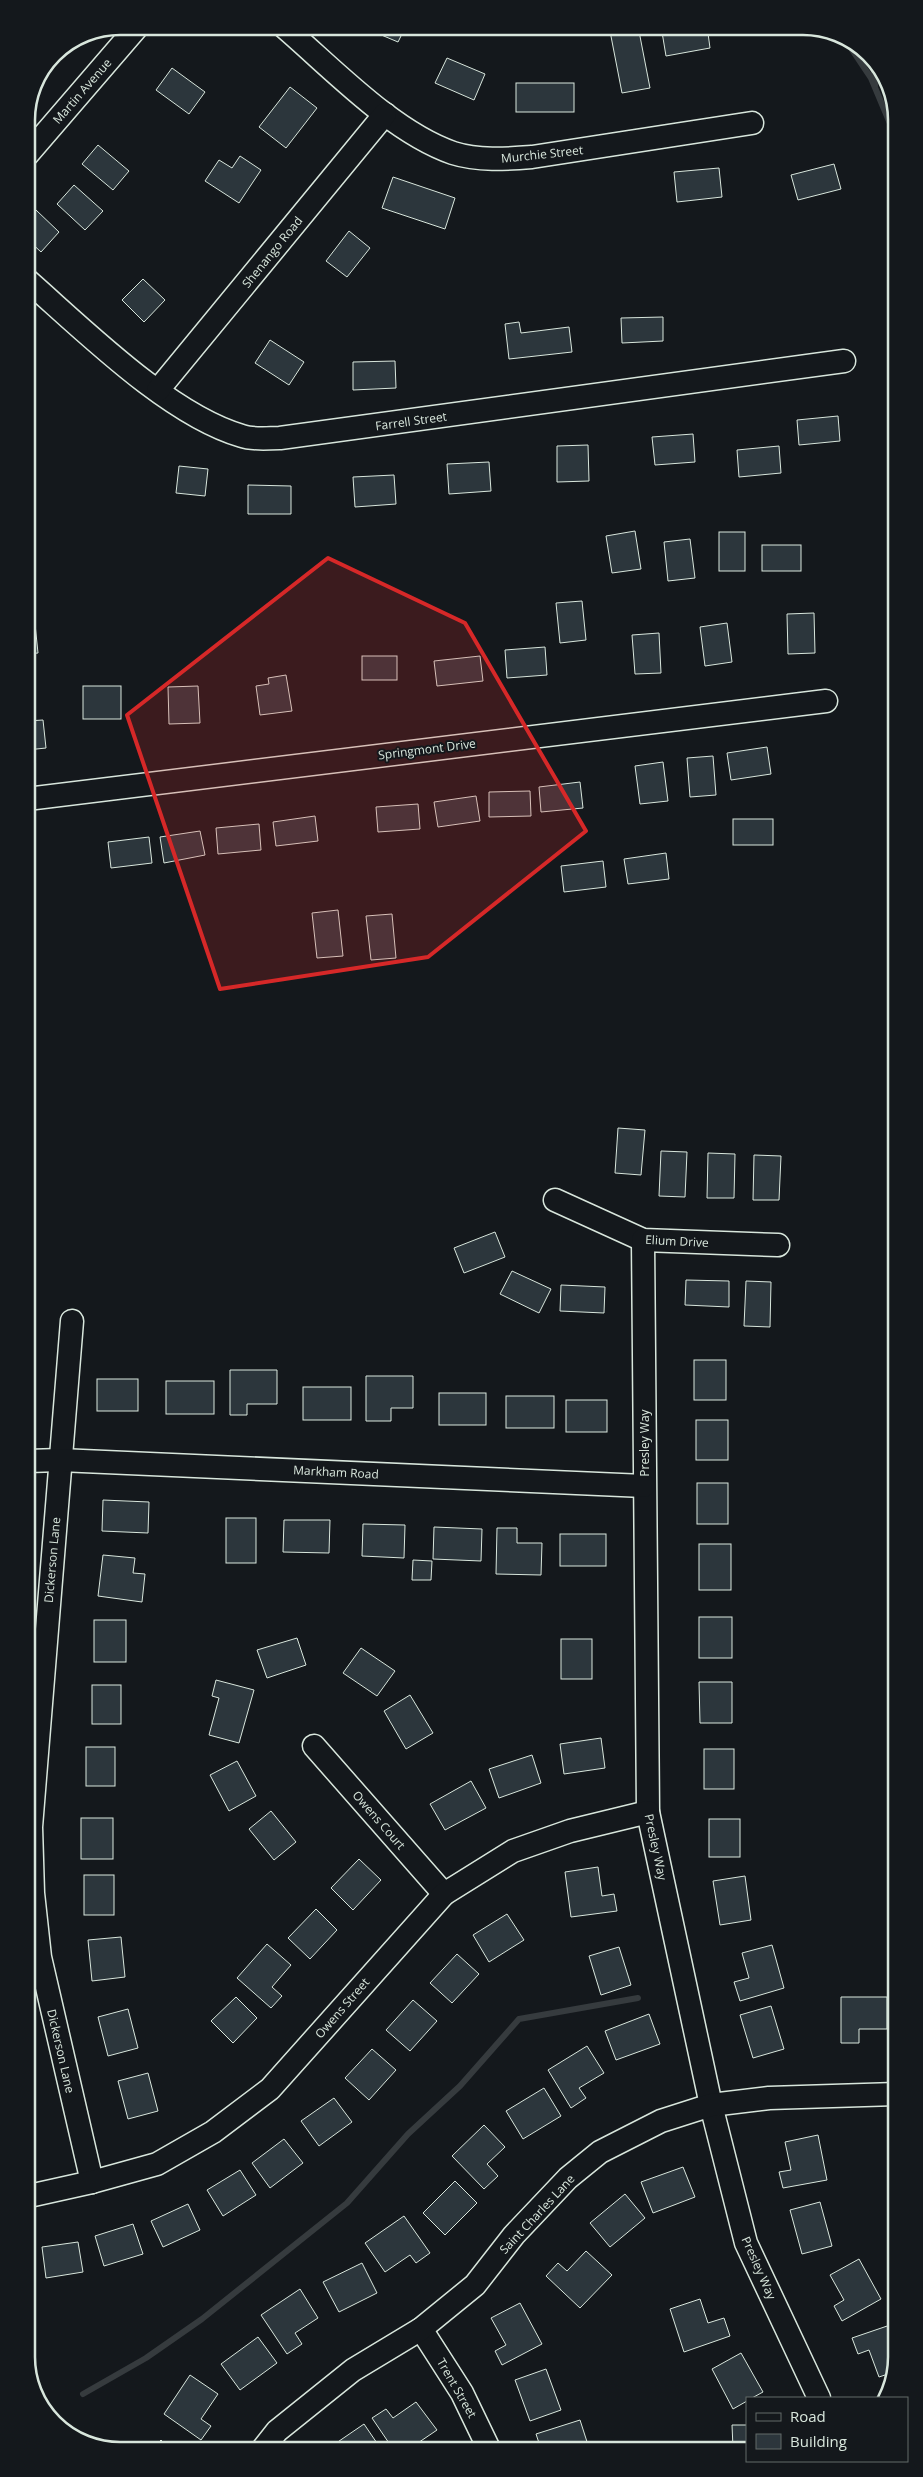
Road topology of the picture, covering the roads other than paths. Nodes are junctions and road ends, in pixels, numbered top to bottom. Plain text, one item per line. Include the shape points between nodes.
1 (130, 35) edge
2 (294, 35) edge
3 (385, 114) junction
4 (752, 123) dead end
5 (35, 146) edge
6 (35, 287) edge
7 (844, 361) dead end
8 (158, 390) junction
9 (826, 701) dead end
10 (35, 798) edge
11 (555, 1200) dead end
12 (643, 1240) junction
13 (778, 1246) dead end
14 (72, 1321) dead end
15 (60, 1460) junction
16 (35, 1461) edge
17 (644, 1486) junction
18 (314, 1746) dead end
19 (35, 1776) edge
20 (648, 1812) junction
21 (444, 1894) junction
22 (35, 1917) edge
23 (888, 2094) edge
24 (711, 2106) junction
25 (92, 2182) junction
26 (35, 2195) edge
27 (421, 2329) junction
28 (819, 2397) edge
29 (268, 2442) edge
30 (486, 2442) edge

1 - 5 street, Martin Avenue
2 - 3 street, Murchie Street
3 - 4 street, Murchie Street via 418,136 454,153 495,160 576,151
3 - 8 street, Shenango Road
6 - 8 street, Farrell Street
7 - 8 street, Farrell Street via 280,438 243,437 193,415
9 - 10 street, Springmont Drive
11 - 12 street, Elium Drive
12 - 13 street, Elium Drive
12 - 17 street, Presley Way
14 - 15 street, Dickerson Lane
15 - 16 street, Markham Road
15 - 17 street, Markham Road
15 - 19 street, Dickerson Lane
17 - 20 street, Presley Way
18 - 21 street, Owens Court
20 - 21 street, Owens Street via 570,1831 513,1851
20 - 24 street, Presley Way
21 - 25 street, Owens Street via 270,2089 213,2132 156,2164
22 - 25 street, Dickerson Lane via 40,1957
23 - 24 street, Saint Charles Lane via 769,2098
24 - 27 street, Saint Charles Lane via 661,2121 600,2152 568,2178 521,2228 475,2285
24 - 28 street, Presley Way via 746,2243
25 - 26 street, Owens Street
27 - 29 street, Saint Charles Lane via 353,2370 277,2431
27 - 30 street, Trent Street via 462,2393

